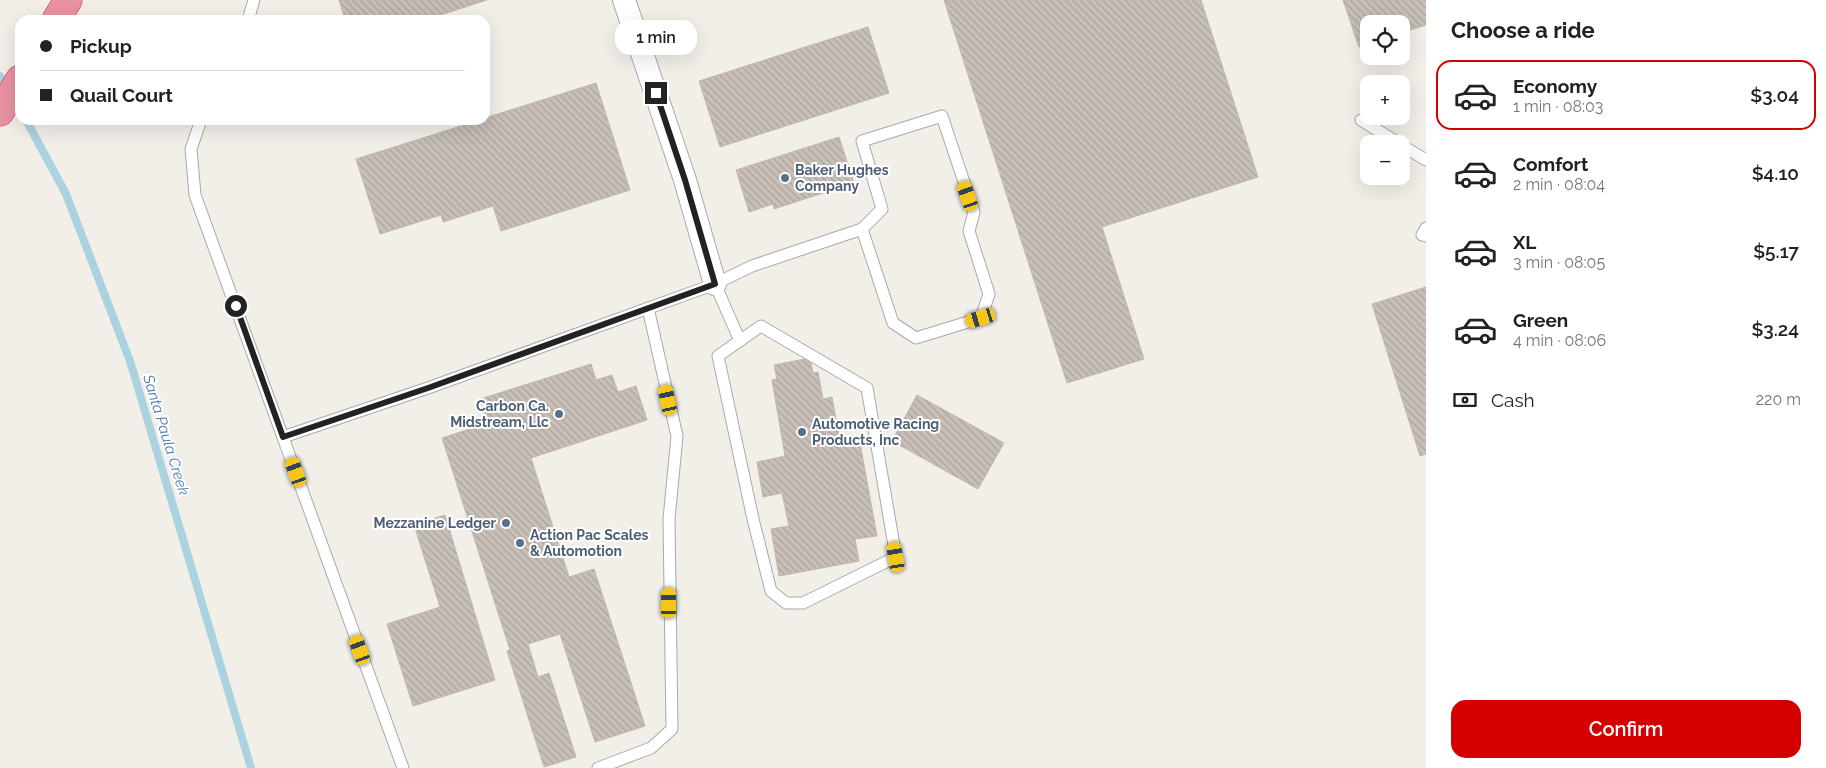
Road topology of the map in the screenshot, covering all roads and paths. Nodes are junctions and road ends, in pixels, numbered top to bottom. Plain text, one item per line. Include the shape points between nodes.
1 (68, 0) edge
2 (254, 0) edge
3 (624, 0) edge
4 (59, 15) edge
5 (250, 15) edge
6 (15, 87) edge
7 (0, 112) edge
8 (199, 125) edge
9 (1370, 125) edge
10 (1386, 135) edge
11 (1410, 150) edge
12 (1426, 160) edge
13 (862, 228) junction
14 (1426, 228) edge
15 (1426, 236) edge
16 (715, 284) junction
17 (648, 308) junction
18 (740, 341) junction
19 (283, 437) junction
20 (403, 768) edge
21 (598, 768) edge

1 - 4 highway
2 - 5 lane
3 - 16 street via 685,180
6 - 7 highway
8 - 19 lane via 191,149 195,195
9 - 10 lane
11 - 12 lane
13 - 13 lane via 893,323 916,338 981,318 989,294 968,232 974,212 942,116 862,142 882,209
13 - 16 lane via 752,266
14 - 15 lane via 1422,235
16 - 17 lane
16 - 18 lane
17 - 19 lane
17 - 21 lane via 677,436 669,519 672,729 651,748
18 - 18 lane via 761,326 867,388 896,557 804,603 786,603 771,591 753,519 718,356
19 - 20 lane

